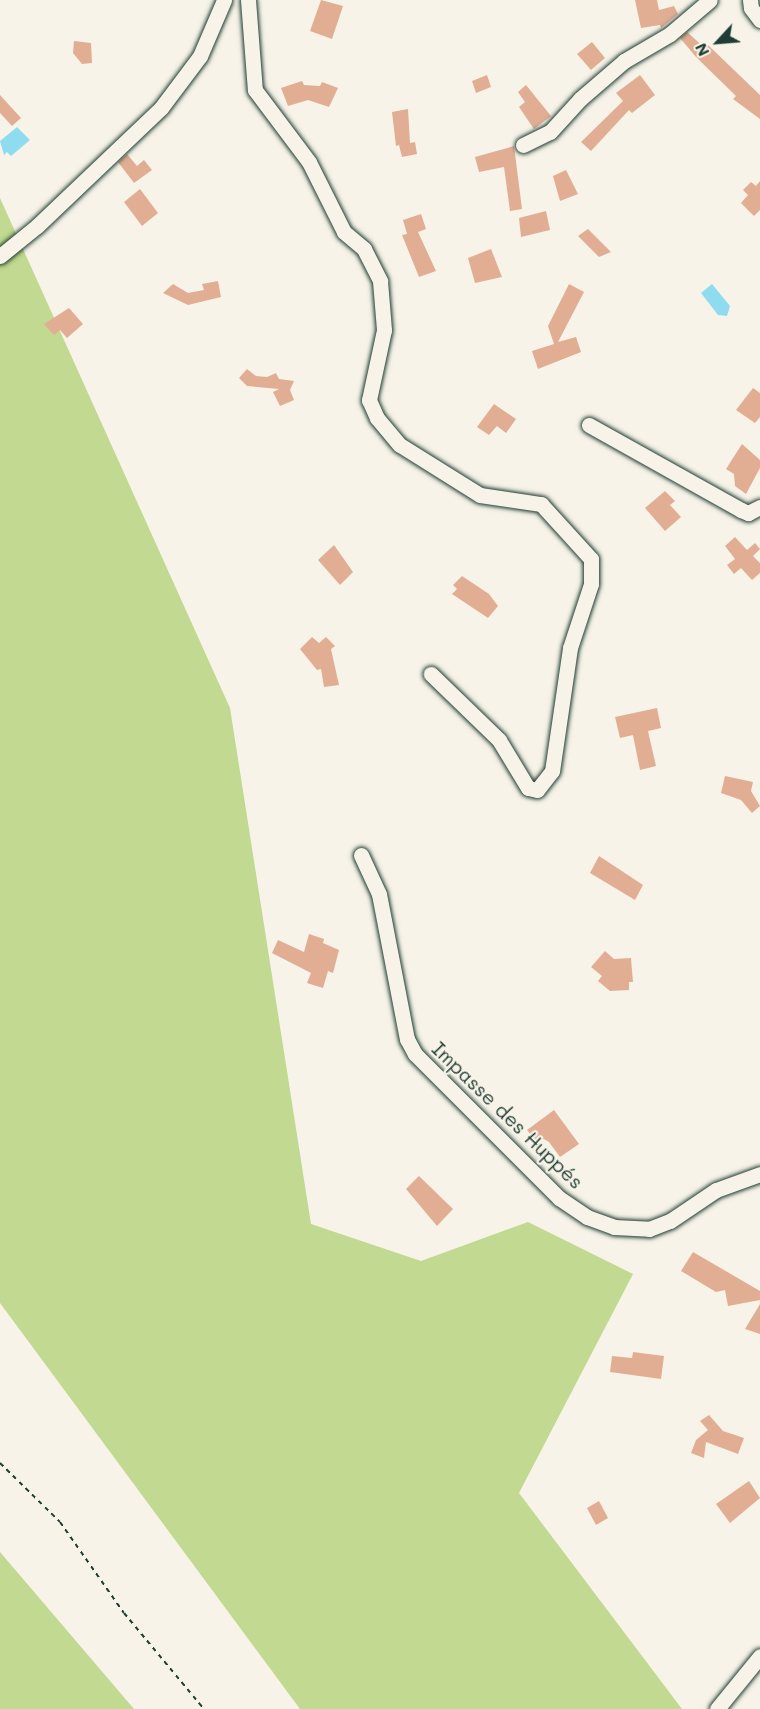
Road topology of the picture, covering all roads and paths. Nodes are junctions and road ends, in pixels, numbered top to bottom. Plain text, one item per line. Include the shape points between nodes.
1 (224, 0) edge
2 (248, 0) edge
3 (710, 0) edge
4 (750, 0) edge
5 (760, 20) edge
6 (523, 145) dead end
7 (0, 256) edge
8 (589, 425) dead end
9 (760, 507) edge
10 (432, 674) dead end
11 (361, 855) dead end
12 (760, 1174) edge
13 (0, 1463) edge
14 (760, 1656) edge
15 (204, 1709) edge
16 (717, 1709) edge

1 - 7 street via 200,56 161,108
2 - 10 street via 255,90 309,162 344,232 364,249 380,281 384,330 369,400 377,418 400,445 480,495 541,504 591,559 591,584 570,648 552,771 537,790 528,788 499,740
3 - 6 street via 670,34 624,61 550,132
4 - 5 street
8 - 9 street via 741,510 748,513
11 - 12 street, Impasse des Huppés via 379,894 407,1039 415,1054 559,1198 587,1217 614,1227 649,1229 670,1221 716,1190
13 - 15 path via 60,1522 123,1613
14 - 16 street

